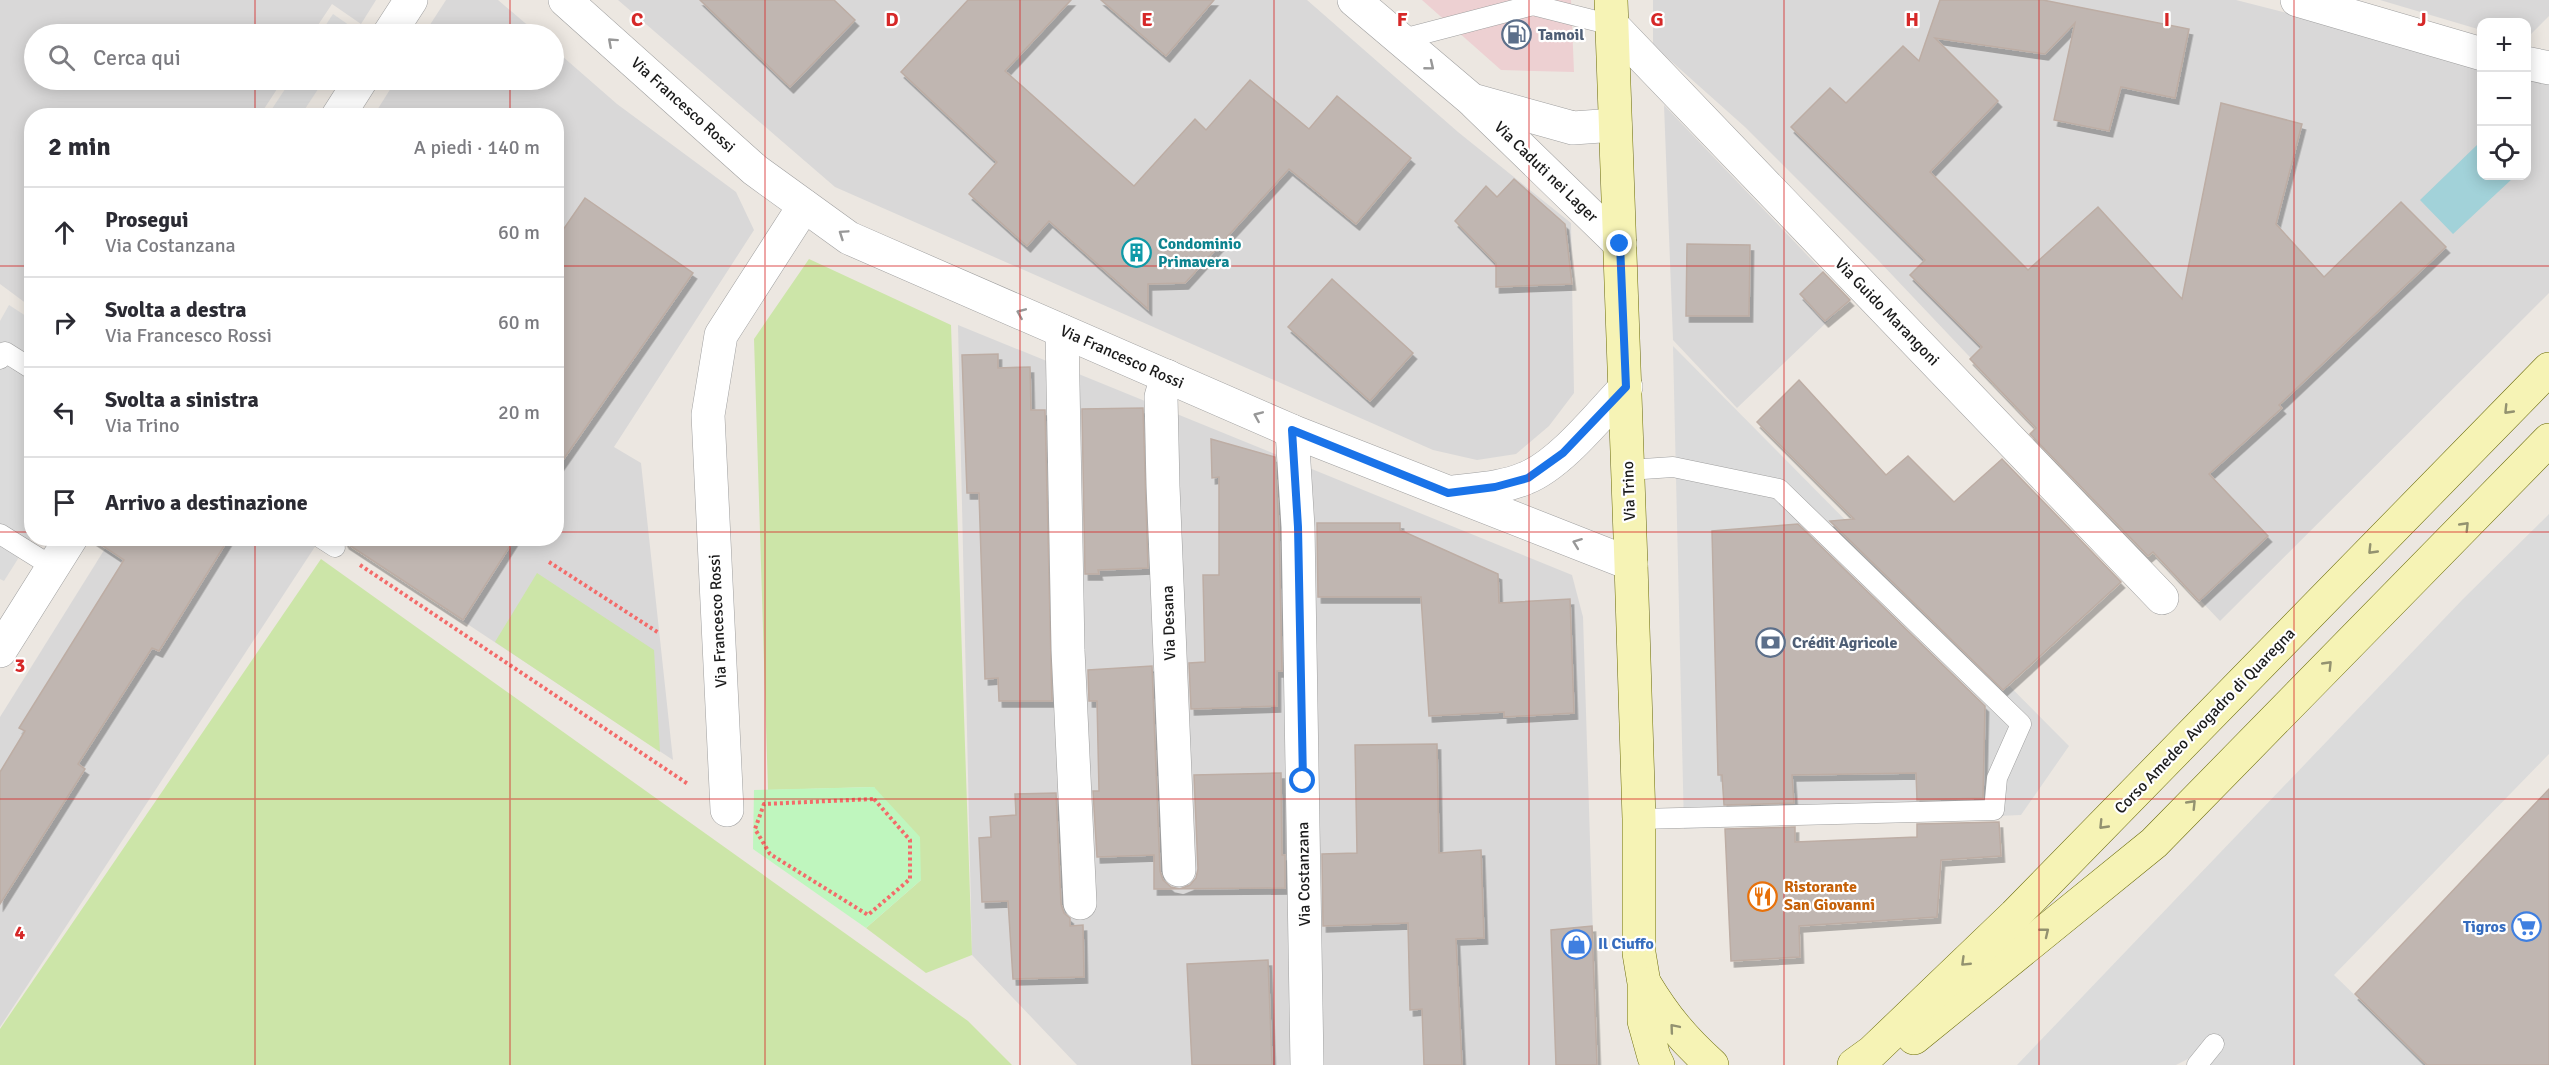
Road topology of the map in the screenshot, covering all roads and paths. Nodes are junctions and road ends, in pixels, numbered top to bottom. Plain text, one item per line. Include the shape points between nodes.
1 (411, 0) edge
2 (565, 0) edge
3 (1354, 0) edge
4 (2297, 0) edge
5 (1532, 3) edge
6 (1611, 13) edge
7 (395, 24) edge
8 (1398, 40) junction
9 (2477, 53) edge
10 (2531, 64) edge
11 (2549, 68) edge
12 (355, 90) edge
13 (1472, 100) junction
14 (343, 108) edge
15 (1615, 125) junction
16 (804, 206) junction
17 (1620, 244) junction
18 (1062, 331) junction
19 (0, 359) edge
20 (24, 364) edge
21 (2549, 369) edge
22 (1167, 376) junction
23 (1626, 387) junction
24 (1292, 430) junction
25 (2549, 440) edge
26 (1628, 470) junction
27 (1448, 493) junction
28 (0, 534) edge
29 (66, 546) edge
30 (332, 546) edge
31 (549, 562) dead end
32 (1631, 564) junction
33 (53, 567) junction
34 (2162, 598) dead end
35 (659, 633) dead end
36 (0, 651) edge
37 (728, 810) junction
38 (1639, 819) junction
39 (755, 829) junction
40 (1179, 870) dead end
41 (1080, 903) dead end
42 (1644, 983) junction
43 (2214, 1044) dead end
44 (1307, 1065) edge
45 (1658, 1065) edge
46 (1712, 1065) edge
47 (1854, 1065) edge
48 (1888, 1065) edge
49 (2197, 1065) edge

1 - 7 street
16 -> 2 street, Via Francesco Rossi via 755,170
3 - 8 street, Via Caduti nei Lager
4 - 9 street
5 - 6 lane
5 - 8 lane
6 - 15 main road, Via Trino
6 - 34 street, Via Guido Marangoni
8 -> 13 street, Via Caduti nei Lager
10 - 11 street
12 - 14 street
13 - 15 street, Via Caduti nei Lager via 1573,128
13 - 17 street, Via Caduti nei Lager
15 - 17 main road, Via Trino
18 -> 16 street, Via Francesco Rossi via 849,238
16 - 37 street, Via Francesco Rossi via 721,335 708,415
17 - 23 main road, Via Trino
18 - 22 street, Via Francesco Rossi
18 - 41 street via 1068,650
19 - 20 lane via 5,352
21 -> 47 main road, Corso Amedeo Avogadro di Quaregna via 2015,915
24 -> 22 street, Via Francesco Rossi
22 - 40 street, Via Desana via 1161,397 1162,453
23 - 26 main road, Via Trino
23 - 27 street, Via Francesco Rossi via 1563,453 1528,478
24 - 27 street, Via Francesco Rossi
24 - 44 street, Via Costanzana via 1298,538
48 -> 25 main road via 1909,1042 2154,843
26 - 32 main road, Via Trino
26 - 38 lane via 1673,467 1779,489 2021,724 1997,778 1994,810
32 -> 27 street, Via Francesco Rossi
28 - 33 lane
29 - 33 street
30 - 37 path
31 - 35 path
32 - 38 main road, Via Trino
33 - 36 street
37 - 39 path
38 - 42 main road, Via Trino via 1639,953
39 - 39 path via 770,854 868,915 910,879 910,840 874,799 764,804
42 - 45 main road, Via Trino via 1644,1021
46 -> 42 main road, Via Trino via 1665,1017
43 - 49 lane

